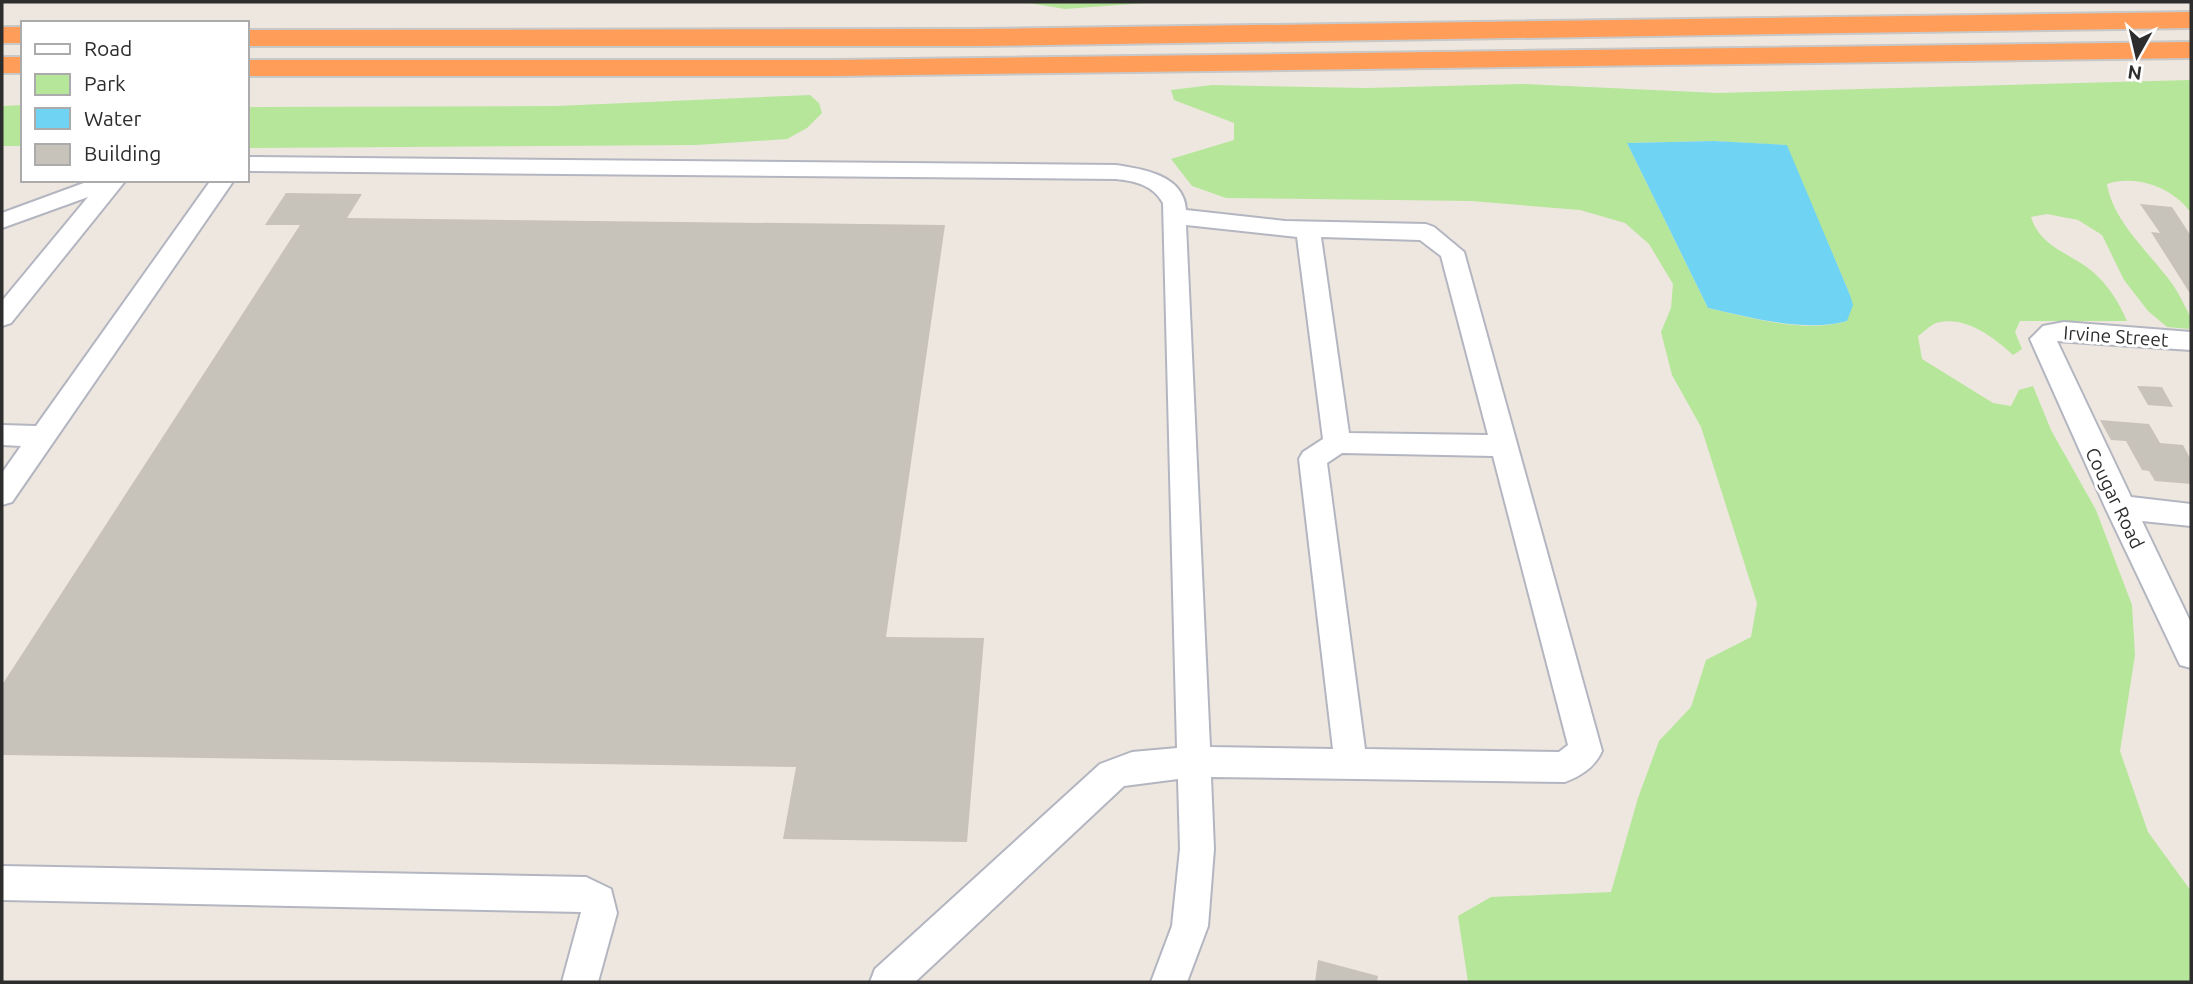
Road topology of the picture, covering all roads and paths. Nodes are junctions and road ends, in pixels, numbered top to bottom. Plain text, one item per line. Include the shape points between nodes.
1 (2191, 20) edge
2 (2, 35) edge
3 (21, 35) edge
4 (248, 38) edge
5 (2191, 50) edge
6 (2, 65) edge
7 (21, 65) edge
8 (248, 68) edge
9 (248, 164) edge
10 (109, 182) edge
11 (113, 182) edge
12 (222, 182) edge
13 (1174, 216) junction
14 (2, 221) edge
15 (1308, 229) junction
16 (2, 317) edge
17 (2043, 340) joint
18 (2191, 341) edge
19 (2, 435) edge
20 (43, 436) junction
21 (1337, 443) junction
22 (1504, 446) junction
23 (2, 494) edge
24 (2119, 507) junction
25 (2191, 515) edge
26 (2191, 655) edge
27 (1195, 762) junction
28 (1351, 764) junction
29 (2, 883) edge
30 (580, 982) edge
31 (888, 982) edge
32 (1169, 982) edge

1 - 4 highway via 914,37
2 - 3 highway
5 - 8 highway via 819,69
6 - 7 highway
9 - 13 street via 1116,172 1161,185 1170,193
10 - 14 street
11 - 16 street
12 - 20 street
13 - 15 street
13 - 27 street
15 - 21 street
15 - 22 street via 1426,232 1452,251
17 - 18 street, Irvine Street via 2052,332 2064,331
17 - 24 street, Cougar Road
19 - 20 street
20 - 23 street
21 - 22 street
21 - 28 street via 1313,459
22 - 28 street via 1586,751 1565,767
24 - 25 street
24 - 26 street, Cougar Road
27 - 28 street
27 - 31 street via 1132,767 1112,775
27 - 32 street via 1198,849 1193,902
29 - 30 street via 586,895 598,901 599,913

